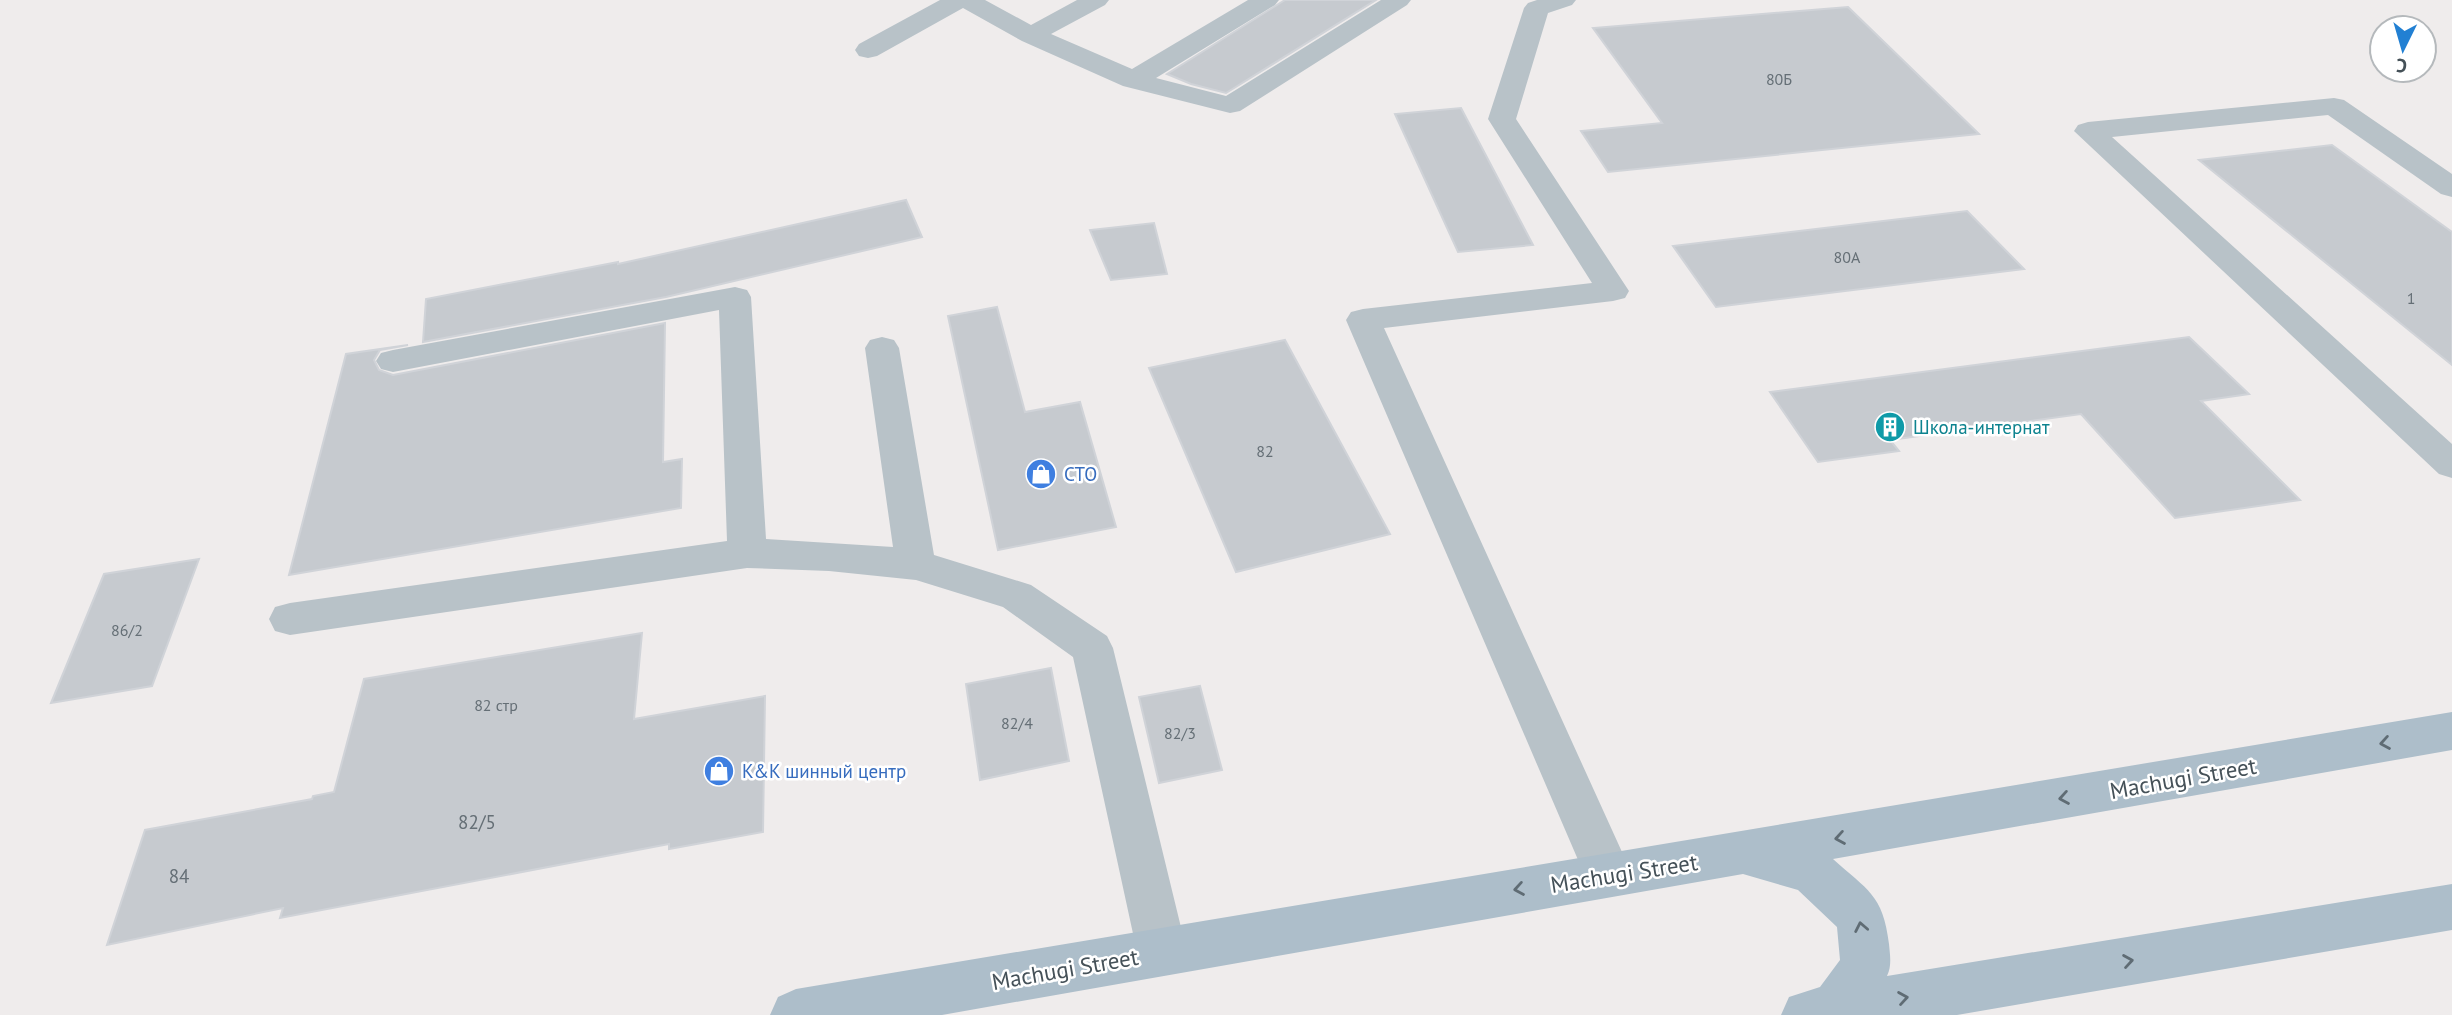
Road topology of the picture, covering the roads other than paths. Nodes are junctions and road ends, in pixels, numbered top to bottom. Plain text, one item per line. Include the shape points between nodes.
1 (959, 0) edge
2 (966, 0) edge
3 (1096, 0) edge
4 (1266, 0) edge
5 (1398, 0) edge
6 (1563, 0) edge
7 (1031, 35) junction
8 (868, 50) dead end
9 (1133, 80) junction
10 (2452, 188) edge
11 (882, 348) dead end
12 (393, 361) dead end
13 (2452, 465) edge
14 (747, 553) junction
15 (916, 565) junction
16 (290, 619) dead end
17 (2452, 731) edge
18 (1743, 855) junction
19 (1608, 874) junction
20 (2452, 907) edge
21 (1162, 952) junction
22 (1821, 1012) edge
23 (796, 1015) edge

1 - 8 lane
2 - 7 lane
3 - 7 lane
4 - 9 lane
5 - 9 lane via 1230,105
6 - 19 lane via 1537,8 1502,119 1613,291 1363,320
7 - 9 lane
10 - 13 lane via 2334,106 2088,131
11 - 15 lane
12 - 14 lane via 735,297
14 - 15 lane
14 - 16 lane
15 - 21 lane via 1017,596 1093,648
17 -> 18 main road, Machugi Street
18 - 19 main road, Machugi Street
22 -> 18 main road via 1866,966 1861,918 1812,871
19 -> 21 main road, Machugi Street
22 -> 20 main road
21 - 23 main road, Machugi Street

